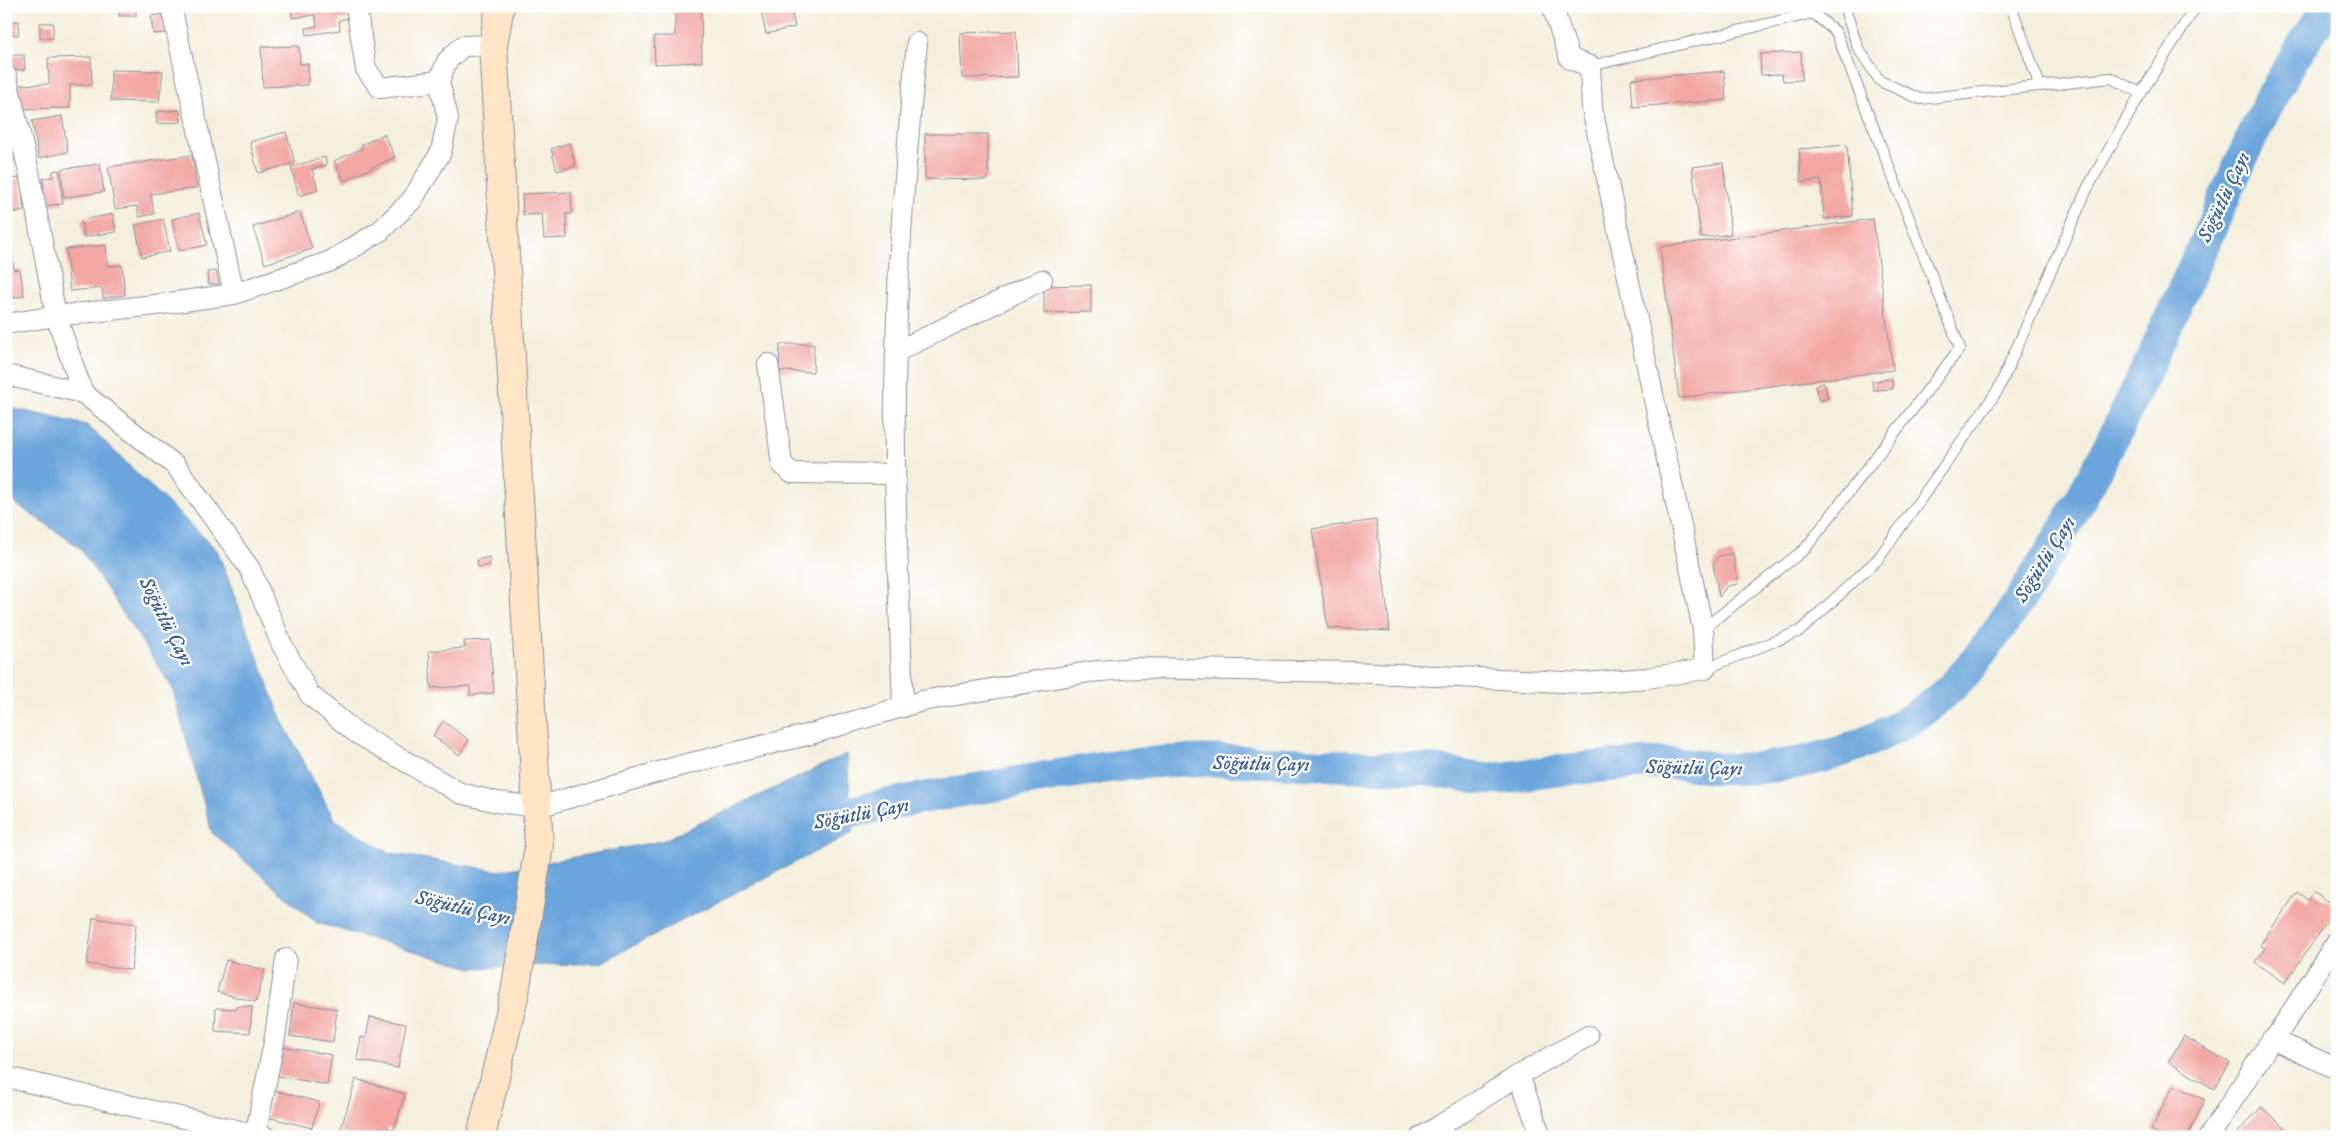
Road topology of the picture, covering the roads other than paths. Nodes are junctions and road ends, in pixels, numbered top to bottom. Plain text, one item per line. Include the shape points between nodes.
1 (171, 6) edge
2 (356, 6) edge
3 (500, 6) edge
4 (1552, 6) edge
5 (1844, 6) edge
6 (2011, 6) edge
7 (2196, 6) edge
8 (917, 43) dead end
9 (493, 45) junction
10 (1590, 66) junction
11 (6, 75) edge
12 (440, 81) junction
13 (2040, 86) junction
14 (2141, 93) junction
15 (1042, 280) dead end
16 (234, 294) junction
17 (56, 316) junction
18 (6, 324) edge
19 (896, 352) junction
20 (768, 364) dead end
21 (6, 374) edge
22 (83, 392) junction
23 (895, 474) junction
24 (1704, 629) junction
25 (1705, 669) junction
26 (903, 707) junction
27 (538, 807) junction
28 (2337, 941) edge
29 (286, 959) dead end
30 (1588, 1036) dead end
31 (2274, 1040) junction
32 (2337, 1069) edge
33 (1518, 1075) junction
34 (9, 1077) edge
35 (1442, 1131) edge
36 (259, 1136) edge
37 (481, 1137) edge
38 (1421, 1137) edge
39 (1541, 1137) edge
40 (2208, 1137) edge

1 - 16 street
2 - 12 street via 366,69 380,88
3 - 9 main road
4 - 10 street via 1570,59
5 - 13 lane via 1858,48 1880,81 1920,99
6 - 13 lane
7 - 14 lane
8 - 19 street via 903,195
9 - 12 street via 463,46 447,61
9 - 27 main road
10 - 24 street via 1592,108
10 - 24 lane via 1813,13 1836,32 1960,348 1805,549
11 - 17 street via 29,172
12 - 16 street via 448,118 441,152 412,200 380,231 331,260
13 - 14 lane via 2111,78
14 - 25 lane via 2088,187 1998,390 1878,559 1800,631
15 - 19 street
16 - 17 street
17 - 18 street
17 - 22 street
19 - 23 street
20 - 23 street via 782,464 792,473
21 - 22 street
22 - 27 street via 176,466 250,568 282,645 310,695 355,732 460,793
23 - 26 street
24 - 25 street
25 - 26 street via 1647,678 1584,682 1352,672 1134,668 1033,681
26 - 27 street
27 - 37 main road via 539,846 515,992
28 - 31 street
29 - 36 street
30 - 33 street
31 - 32 street
31 - 40 street
33 - 35 street
33 - 39 street
34 - 36 street
35 - 38 street

